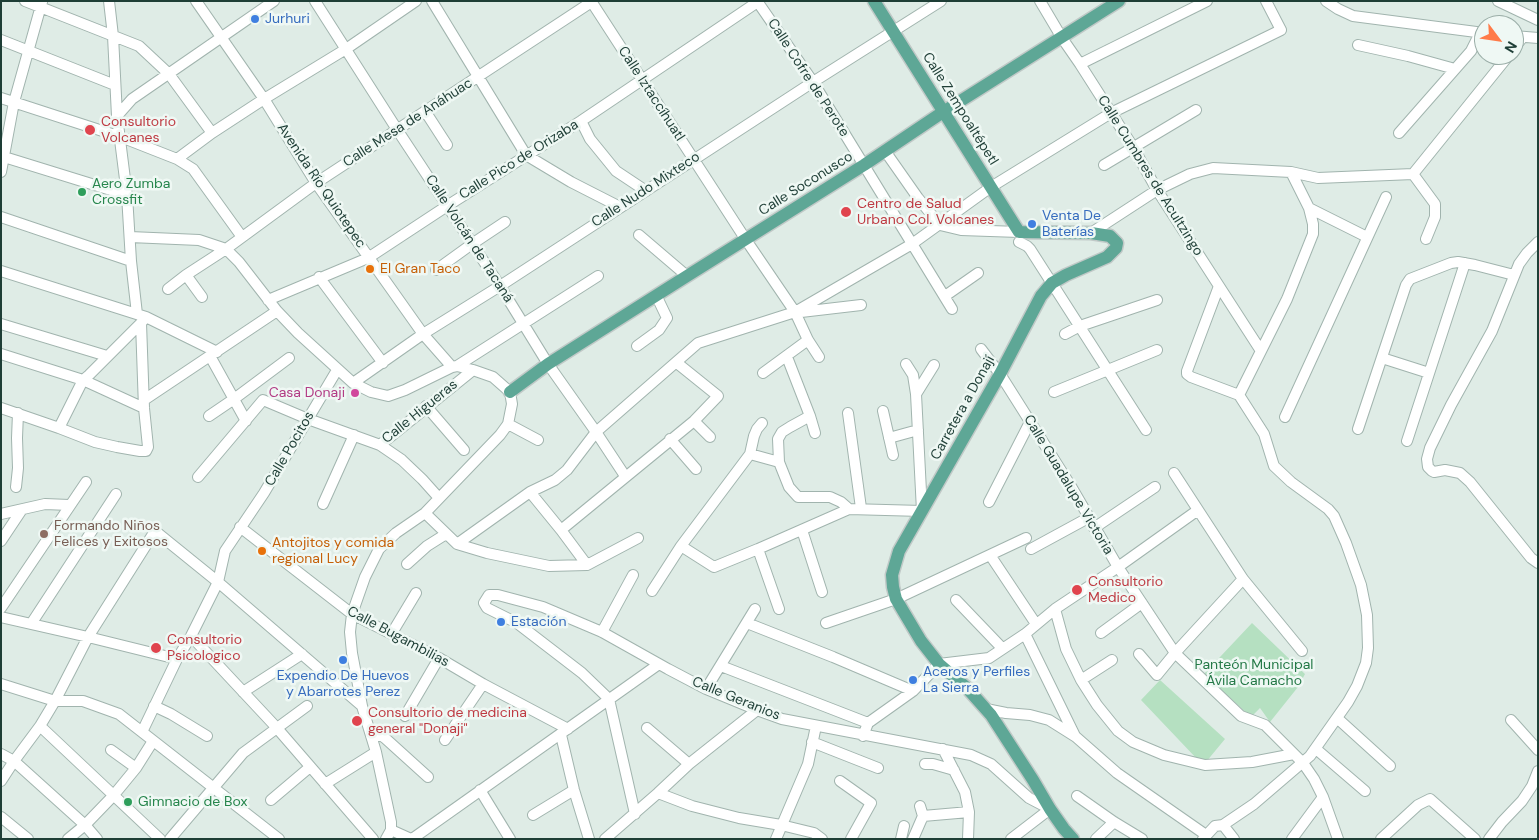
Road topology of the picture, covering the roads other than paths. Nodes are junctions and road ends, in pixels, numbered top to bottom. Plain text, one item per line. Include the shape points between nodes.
1 (25, 1) edge
2 (109, 1) edge
3 (196, 1) edge
4 (274, 1) edge
5 (315, 1) edge
6 (416, 1) edge
7 (432, 1) edge
8 (874, 1) edge
9 (940, 1) edge
10 (1040, 1) edge
11 (1118, 1) edge
12 (1207, 1) edge
13 (1266, 1) edge
14 (1326, 1) edge
15 (1498, 1) edge
16 (592, 2) edge
17 (758, 2) edge
18 (42, 4) edge
19 (1538, 20) edge
20 (894, 31) junction
21 (1474, 32) edge
22 (113, 36) junction
23 (222, 37) junction
24 (1524, 37) edge
25 (1062, 38) junction
26 (1538, 38) edge
27 (1, 40) edge
28 (1358, 46) dead end
29 (1474, 46) edge
30 (346, 49) junction
31 (28, 50) junction
32 (1080, 64) junction
33 (1501, 65) edge
34 (1455, 69) junction
35 (169, 74) junction
36 (478, 77) junction
37 (641, 79) junction
38 (813, 82) junction
39 (115, 85) junction
40 (1, 98) edge
41 (264, 99) junction
42 (14, 102) junction
43 (1196, 110) dead end
44 (425, 112) junction
45 (943, 112) junction
46 (1111, 113) junction
47 (117, 116) junction
48 (580, 120) junction
49 (398, 131) junction
50 (212, 133) junction
51 (1399, 133) dead end
52 (121, 137) junction
53 (448, 145) dead end
54 (1133, 147) junction
55 (885, 151) junction
56 (526, 156) junction
57 (3, 157) edge
58 (177, 159) junction
59 (694, 159) junction
60 (864, 165) junction
61 (1104, 165) dead end
62 (1, 172) edge
63 (1291, 172) junction
64 (1413, 174) junction
65 (316, 183) junction
66 (991, 187) junction
67 (1157, 190) junction
68 (646, 191) junction
69 (127, 195) junction
70 (1386, 197) dead end
71 (446, 206) junction
72 (620, 207) junction
73 (1309, 208) junction
74 (1, 217) edge
75 (505, 222) dead end
76 (940, 225) junction
77 (1090, 233) junction
78 (639, 235) dead end
79 (130, 237) junction
80 (242, 237) junction
81 (1019, 237) junction
82 (1367, 237) junction
83 (1426, 238) dead end
84 (746, 240) junction
85 (1538, 242) edge
86 (472, 244) junction
87 (912, 244) junction
88 (226, 249) junction
89 (368, 258) junction
90 (131, 261) junction
91 (1465, 263) junction
92 (436, 270) dead end
93 (1, 271) edge
94 (978, 273) dead end
95 (186, 275) junction
96 (1514, 275) junction
97 (598, 276) dead end
98 (687, 276) junction
99 (319, 278) junction
100 (1052, 283) junction
101 (500, 286) junction
102 (1219, 286) junction
103 (168, 289) dead end
104 (656, 295) junction
105 (945, 296) junction
106 (202, 297) dead end
107 (268, 300) junction
108 (1157, 300) dead end
109 (861, 305) dead end
110 (952, 308) dead end
111 (277, 311) junction
112 (795, 312) junction
113 (141, 318) junction
114 (1, 324) edge
115 (523, 324) junction
116 (1080, 326) junction
117 (423, 334) junction
118 (1065, 334) dead end
119 (808, 340) junction
120 (637, 346) dead end
121 (981, 349) dead end
122 (1157, 350) dead end
123 (1260, 351) junction
124 (1, 354) edge
125 (214, 354) junction
126 (107, 356) junction
127 (787, 357) junction
128 (819, 357) dead end
129 (289, 358) dead end
130 (1382, 358) junction
131 (383, 363) junction
132 (677, 363) junction
133 (548, 364) junction
134 (906, 364) dead end
135 (455, 366) junction
136 (934, 366) dead end
137 (1107, 369) junction
138 (337, 370) junction
139 (473, 370) junction
140 (1429, 373) junction
141 (763, 374) dead end
142 (1000, 374) junction
143 (83, 380) junction
144 (353, 383) junction
145 (510, 392) junction
146 (1054, 392) dead end
147 (916, 394) junction
148 (1238, 395) junction
149 (234, 399) junction
150 (144, 404) junction
151 (426, 406) junction
152 (1, 408) edge
153 (883, 411) dead end
154 (18, 413) junction
155 (848, 413) dead end
156 (209, 416) dead end
157 (810, 416) junction
158 (1285, 417) dead end
159 (308, 419) junction
160 (246, 421) junction
161 (694, 421) junction
162 (1030, 422) junction
163 (762, 423) dead end
164 (508, 424) junction
165 (59, 428) junction
166 (1358, 429) dead end
167 (918, 430) junction
168 (1146, 430) dead end
169 (596, 432) junction
170 (815, 433) dead end
171 (354, 435) junction
172 (710, 437) dead end
173 (889, 438) junction
174 (670, 439) junction
175 (538, 440) dead end
176 (1407, 440) dead end
177 (380, 445) junction
178 (464, 450) dead end
179 (750, 454) junction
180 (893, 455) dead end
181 (779, 462) junction
182 (696, 469) dead end
183 (1174, 473) dead end
184 (625, 476) junction
185 (198, 477) dead end
186 (86, 482) dead end
187 (16, 487) dead end
188 (1155, 487) dead end
189 (530, 492) junction
190 (116, 494) dead end
191 (439, 498) junction
192 (989, 502) dead end
193 (323, 504) dead end
194 (69, 506) junction
195 (849, 508) junction
196 (861, 508) junction
197 (21, 510) junction
198 (1198, 510) junction
199 (922, 511) junction
200 (425, 513) junction
201 (1, 514) edge
202 (1088, 518) junction
203 (240, 527) junction
204 (1094, 528) junction
205 (561, 530) junction
206 (802, 530) junction
207 (446, 534) junction
208 (638, 538) dead end
209 (1026, 538) dead end
210 (1, 541) edge
211 (457, 544) junction
212 (681, 546) junction
213 (758, 549) junction
214 (1032, 549) dead end
215 (990, 556) junction
216 (407, 564) dead end
217 (1538, 564) edge
218 (586, 565) junction
219 (1118, 567) junction
220 (633, 575) dead end
221 (1244, 580) junction
222 (218, 582) junction
223 (652, 591) dead end
224 (822, 592) dead end
225 (416, 593) dead end
226 (896, 599) junction
227 (956, 600) dead end
228 (1142, 603) junction
229 (1, 608) edge
230 (755, 609) dead end
231 (779, 609) dead end
232 (1055, 609) junction
233 (352, 614) junction
234 (1, 617) edge
235 (746, 623) junction
236 (31, 624) junction
237 (826, 624) dead end
238 (1036, 624) junction
239 (602, 632) junction
240 (392, 633) junction
241 (1101, 633) dead end
242 (1025, 634) junction
243 (191, 636) junction
244 (88, 637) junction
245 (1002, 648) junction
246 (1302, 651) dead end
247 (1175, 653) junction
248 (302, 654) junction
249 (1139, 654) dead end
250 (439, 658) junction
251 (177, 659) junction
252 (1112, 660) dead end
253 (659, 664) junction
254 (939, 664) junction
255 (721, 666) junction
256 (1081, 680) junction
257 (1, 684) edge
258 (482, 684) junction
259 (12, 688) junction
260 (706, 689) junction
261 (913, 690) junction
262 (1, 692) edge
263 (243, 692) junction
264 (609, 699) junction
265 (55, 701) junction
266 (154, 706) junction
267 (307, 706) dead end
268 (362, 706) junction
269 (986, 709) junction
270 (757, 710) junction
271 (405, 716) dead end
272 (1337, 718) junction
273 (1511, 720) dead end
274 (868, 723) junction
275 (40, 726) junction
276 (816, 726) junction
277 (276, 727) junction
278 (647, 728) dead end
279 (142, 732) junction
280 (564, 732) junction
281 (207, 736) dead end
282 (371, 736) junction
283 (863, 736) junction
284 (1076, 737) junction
285 (445, 740) dead end
286 (153, 741) junction
287 (812, 742) junction
288 (942, 749) junction
289 (111, 750) dead end
290 (1316, 750) junction
291 (1538, 750) edge
292 (376, 752) junction
293 (1, 754) edge
294 (1294, 754) junction
295 (14, 761) junction
296 (1303, 763) junction
297 (689, 764) junction
298 (925, 764) dead end
299 (1390, 766) dead end
300 (310, 767) junction
301 (136, 768) junction
302 (878, 768) dead end
303 (954, 770) junction
304 (1538, 770) edge
305 (428, 777) dead end
306 (1, 781) edge
307 (842, 782) dead end
308 (325, 784) junction
309 (213, 787) junction
310 (480, 790) junction
311 (574, 790) junction
312 (1365, 791) dead end
313 (658, 793) junction
314 (113, 796) junction
315 (1078, 796) dead end
316 (1323, 797) junction
317 (271, 800) dead end
318 (1050, 809) junction
319 (969, 812) junction
320 (634, 814) junction
321 (533, 815) dead end
322 (1, 817) edge
323 (1114, 822) junction
324 (84, 825) junction
325 (781, 825) junction
326 (1222, 825) junction
327 (904, 826) dead end
328 (389, 834) edge
329 (1205, 837) edge
330 (28, 839) edge
331 (68, 839) edge
332 (97, 839) edge
333 (160, 839) edge
334 (170, 839) edge
335 (279, 839) edge
336 (373, 839) edge
337 (411, 839) edge
338 (510, 839) edge
339 (589, 839) edge
340 (605, 839) edge
341 (776, 839) edge
342 (822, 839) edge
343 (851, 839) edge
344 (901, 839) edge
345 (913, 839) edge
346 (968, 839) edge
347 (1012, 839) edge
348 (1073, 839) edge
349 (1096, 839) edge
350 (1142, 839) edge
351 (1234, 839) edge
352 (1292, 839) edge
353 (1338, 839) edge
354 (1381, 839) edge
355 (1475, 839) edge
356 (1489, 839) edge

1 - 18 street
2 - 22 street
3 - 23 street, Avenida Río Quiotepec
4 - 23 street
5 - 30 street, Calle Volcán de Tacaná
6 - 30 street
7 - 36 street
8 - 20 main road, Calle Zempoaltépetl
9 - 20 street, Calle Nudo Mixteco
10 - 25 street, Calle Cumbres de Acultzingo
11 - 25 main road, Calle Soconusco
12 - 32 street
13 - 46 street via 1281,30
14 - 21 street via 1353,16
15 - 19 street
16 - 36 street, Calle Mesa de Anáhuac
16 - 37 street, Calle Iztaccíhuatl
17 - 37 street, Calle Pico de Orizaba
17 - 38 street, Calle Cofre de Perote
18 - 22 street
18 - 31 street
20 - 38 street, Calle Nudo Mixteco
20 - 45 main road, Calle Zempoaltépetl
22 - 35 street via 138,46
22 - 39 street
23 - 35 street
23 - 41 street, Avenida Río Quiotepec
24 - 26 street
25 - 32 street, Calle Cumbres de Acultzingo
25 - 45 main road, Calle Soconusco
27 - 31 street
28 - 34 street
29 - 34 street
30 - 41 street
30 - 49 street, Calle Volcán de Tacaná
31 - 39 street
31 - 42 street
32 - 46 street, Calle Cumbres de Acultzingo
33 - 64 street
34 - 51 street
35 - 47 street via 132,99
35 - 50 street
36 - 44 street, Calle Mesa de Anáhuac
36 - 56 street
37 - 48 street, Calle Pico de Orizaba
37 - 59 street, Calle Iztaccíhuatl
38 - 59 street, Calle Nudo Mixteco
38 - 60 street, Calle Cofre de Perote
39 - 47 street
40 - 42 street
41 - 50 street
41 - 65 street, Avenida Río Quiotepec
42 - 52 street
42 - 57 street
43 - 54 street
44 - 49 street, Calle Mesa de Anáhuac
44 - 53 street
45 - 55 main road, Calle Soconusco
45 - 66 main road, Calle Zempoaltépetl
46 - 54 street, Calle Cumbres de Acultzingo
46 - 66 street
47 - 52 street
48 - 56 street, Calle Pico de Orizaba
48 - 68 street via 616,171
49 - 65 street, Calle Mesa de Anáhuac
49 - 71 street, Calle Volcán de Tacaná
50 - 58 street
52 - 58 street
52 - 69 street
54 - 61 street
54 - 67 street, Calle Cumbres de Acultzingo
55 - 60 main road, Calle Soconusco
55 - 76 street
56 - 71 street, Calle Pico de Orizaba
56 - 72 street
57 - 62 street
57 - 69 street
58 - 80 street via 193,169
59 - 68 street, Calle Nudo Mixteco
59 - 84 street, Calle Iztaccíhuatl
60 - 84 main road, Calle Soconusco
60 - 87 street, Calle Cofre de Perote
63 - 64 street via 1318,178
63 - 67 street via 1213,168 1190,174
63 - 73 street
64 - 83 street via 1435,204 1435,217
65 - 80 street, Calle Mesa de Anáhuac
65 - 89 street, Avenida Río Quiotepec
66 - 76 street
66 - 81 main road, Calle Zempoaltépetl
67 - 77 street
67 - 102 street, Calle Cumbres de Acultzingo
68 - 72 street, Calle Nudo Mixteco
69 - 79 street
70 - 82 street
71 - 86 street, Calle Volcán de Tacaná
71 - 89 street, Calle Pico de Orizaba
72 - 101 street, Calle Nudo Mixteco
73 - 82 street
73 - 123 street via 1314,224 1311,239 1287,299
74 - 90 street
75 - 86 street
76 - 81 street, Carretera a Donají
76 - 87 street
77 - 81 main road, Carretera a Donají
77 - 100 main road, Carretera a Donají via 1110,236 1117,243 1116,248 1107,257
78 - 98 street
79 - 88 street via 199,240
79 - 90 street
80 - 88 street, Calle Mesa de Anáhuac
81 - 100 street
82 - 158 street
84 - 98 main road, Calle Soconusco
84 - 112 street, Calle Iztaccíhuatl
85 - 96 street
86 - 92 street
86 - 101 street, Calle Volcán de Tacaná
87 - 105 street, Calle Cofre de Perote
87 - 112 street
88 - 95 street, Calle Mesa de Anáhuac
88 - 107 street
89 - 99 street, Calle Pico de Orizaba
89 - 117 street, Avenida Río Quiotepec
90 - 113 street
91 - 96 street
91 - 130 street via 1451,263 1408,281
91 - 140 street
93 - 113 street
94 - 105 street
95 - 103 street, Calle Mesa de Anáhuac
95 - 106 street
96 - 217 street via 1492,331 1430,448 1427,464 1434,472 1460,473 1470,482
97 - 115 street
98 - 104 main road, Calle Soconusco
99 - 107 street, Calle Pico de Orizaba
99 - 131 street
100 - 116 street
100 - 142 main road, Carretera a Donají via 1036,304
101 - 115 street, Calle Volcán de Tacaná
101 - 117 street, Calle Nudo Mixteco
102 - 123 street, Calle Cumbres de Acultzingo
102 - 148 street via 1187,374
104 - 120 street via 668,318 659,330
104 - 133 main road, Calle Soconusco
105 - 110 street, Calle Cofre de Perote
107 - 111 street
108 - 116 street
109 - 112 street
111 - 125 street
111 - 138 street
112 - 119 street, Calle Iztaccíhuatl
112 - 132 street via 698,344
113 - 125 street
113 - 126 street
113 - 150 street
114 - 126 street
115 - 133 street, Calle Volcán de Tacaná
115 - 135 street
116 - 118 street
116 - 137 street
117 - 131 street, Calle Nudo Mixteco
117 - 135 street, Avenida Río Quiotepec
119 - 127 street
119 - 128 street, Calle Iztaccíhuatl
121 - 142 street
122 - 137 street
123 - 148 street
124 - 143 street
125 - 149 street
125 - 150 street
126 - 143 street
127 - 141 street
127 - 157 street
129 - 149 street
130 - 140 street
130 - 166 street
131 - 144 street, Calle Nudo Mixteco
132 - 161 street via 718,396
132 - 169 street
133 - 145 main road, Calle Soconusco
133 - 169 street, Calle Volcán de Tacaná
134 - 147 street via 913,375
135 - 139 street
135 - 144 street via 388,396
136 - 147 street
137 - 146 street
137 - 168 street
138 - 144 street
138 - 159 street, Calle Pocitos
139 - 145 street via 493,378
139 - 151 street, Calle Higueras
140 - 176 street
142 - 162 street, Calle Guadalupe Victoria
142 - 199 main road, Carretera a Donají
143 - 150 street
143 - 165 street
145 - 164 street via 512,404
147 - 167 street
148 - 272 street via 1264,434 1274,466 1334,516 1357,570 1367,615 1366,663 1357,686
149 - 156 street
149 - 160 street
150 - 165 street via 148,446 144,452 95,442
151 - 177 street, Calle Higueras
151 - 178 street
152 - 154 street
153 - 173 street
154 - 165 street
154 - 187 street
155 - 196 street
157 - 170 street
157 - 181 street via 782,432 778,439
159 - 160 street, Calle Higueras via 263,400
159 - 171 street, Calle Higueras
159 - 203 street, Calle Pocitos
160 - 185 street, Calle Higueras
161 - 172 street
161 - 174 street
162 - 192 street
162 - 202 street, Calle Guadalupe Victoria
163 - 179 street via 754,436
164 - 175 street
164 - 191 street
167 - 173 street
167 - 199 street
169 - 184 street, Calle Volcán de Tacaná
169 - 189 street via 567,470
171 - 177 street, Calle Higueras
171 - 193 street
173 - 180 street
174 - 182 street
174 - 184 street
177 - 191 street via 402,460
179 - 181 street
179 - 212 street
181 - 195 street via 789,487 798,497 830,497
183 - 198 street
184 - 205 street
186 - 194 street
188 - 204 street
189 - 205 street
189 - 211 street
190 - 236 street
191 - 200 street
194 - 197 street via 45,504
194 - 229 street
195 - 196 street
195 - 206 street
196 - 199 street
197 - 201 street
197 - 210 street
198 - 219 street
198 - 221 street
199 - 226 main road, Carretera a Donají via 899,551 892,575
200 - 207 street
200 - 233 street via 379,549
202 - 204 street, Calle Guadalupe Victoria
202 - 214 street
203 - 222 street, Calle Pocitos via 225,551
203 - 233 street, Calle Bugambilias
204 - 219 street, Calle Guadalupe Victoria
205 - 218 street
206 - 213 street
206 - 224 street
207 - 211 street
207 - 216 street
208 - 218 street
209 - 215 street
211 - 218 street via 549,566
212 - 213 street via 714,567
212 - 223 street
213 - 231 street
215 - 226 street
215 - 238 street
219 - 228 street, Calle Guadalupe Victoria
219 - 232 street
220 - 239 street
221 - 246 street
221 - 247 street
222 - 243 street, Calle Pocitos
222 - 244 street via 155,531
222 - 248 street
225 - 240 street
226 - 237 street
226 - 254 main road, Carretera a Donají via 921,642
227 - 245 street
228 - 241 street
228 - 247 street, Calle Guadalupe Victoria
230 - 235 street
232 - 238 street
232 - 256 street via 1066,649
233 - 240 street, Calle Bugambilias
233 - 268 street via 352,653
234 - 236 street
235 - 255 street
235 - 261 street
236 - 244 street
238 - 242 street
239 - 253 street, Calle Geranios
239 - 264 street, Calle Geranios via 518,599 489,595 484,603 487,608 535,636
240 - 250 street, Calle Bugambilias
242 - 245 street
242 - 284 street
243 - 251 street, Calle Pocitos
243 - 263 street
244 - 251 street
244 - 265 street
245 - 254 street via 989,658
247 - 249 street via 1157,675
247 - 294 street, Calle Guadalupe Victoria via 1241,716 1264,725
248 - 263 street
248 - 268 street
250 - 258 street, Calle Bugambilias
250 - 271 street
251 - 266 street, Calle Pocitos
252 - 256 street
253 - 260 street, Calle Geranios
253 - 264 street
254 - 261 street
254 - 269 main road, Carretera a Donají
255 - 260 street
255 - 274 street
256 - 294 street via 1118,731 1133,742 1164,755 1205,766
257 - 259 street
258 - 280 street, Calle Bugambilias
258 - 285 street
259 - 262 street
259 - 265 street
260 - 270 street, Calle Geranios
261 - 274 street
263 - 277 street
264 - 280 street
264 - 320 street
265 - 275 street
265 - 279 street via 84,701 119,714
266 - 279 street, Calle Pocitos
266 - 281 street
267 - 277 street
268 - 282 street
269 - 284 street via 1049,720
269 - 318 main road, Carretera a Donají
270 - 276 street, Calle Geranios
270 - 297 street
272 - 290 street
272 - 299 street
273 - 291 street
274 - 283 street
275 - 295 street
275 - 314 street
276 - 283 street, Calle Geranios
276 - 287 street
277 - 300 street
277 - 309 street via 243,753
278 - 297 street
279 - 286 street
280 - 310 street
280 - 311 street
282 - 292 street
282 - 305 street via 382,736
283 - 288 street, Calle Geranios
284 - 329 street via 1117,773
286 - 301 street
286 - 309 street
287 - 302 street
287 - 325 street via 808,764
288 - 303 street
288 - 318 street, Calle Geranios via 991,764 1029,798
289 - 301 street
290 - 296 street
290 - 312 street
292 - 308 street
292 - 328 street via 391,822
293 - 295 street
294 - 296 street, Calle Guadalupe Victoria
295 - 306 street
295 - 324 street
296 - 316 street, Calle Guadalupe Victoria
296 - 326 street via 1254,804
297 - 313 street
298 - 303 street
300 - 308 street
300 - 317 street
301 - 314 street
303 - 319 street via 965,792
304 - 356 street via 1522,801
307 - 343 street via 871,803
308 - 336 street
309 - 334 street
309 - 335 street
310 - 337 street
310 - 338 street
311 - 321 street
311 - 339 street
313 - 320 street
313 - 325 street via 692,806
314 - 324 street
314 - 333 street
315 - 323 street
316 - 352 street
316 - 353 street, Calle Guadalupe Victoria
318 - 347 street
318 - 348 main road, Carretera a Donají
319 - 345 street via 922,811
319 - 346 street
320 - 340 street
322 - 330 street
323 - 349 street
323 - 350 street
324 - 331 street
324 - 332 street
325 - 341 street
325 - 342 street via 814,833
326 - 329 street via 1216,826
326 - 351 street
327 - 344 street
328 - 337 street
354 - 355 street via 1418,805 1430,799

